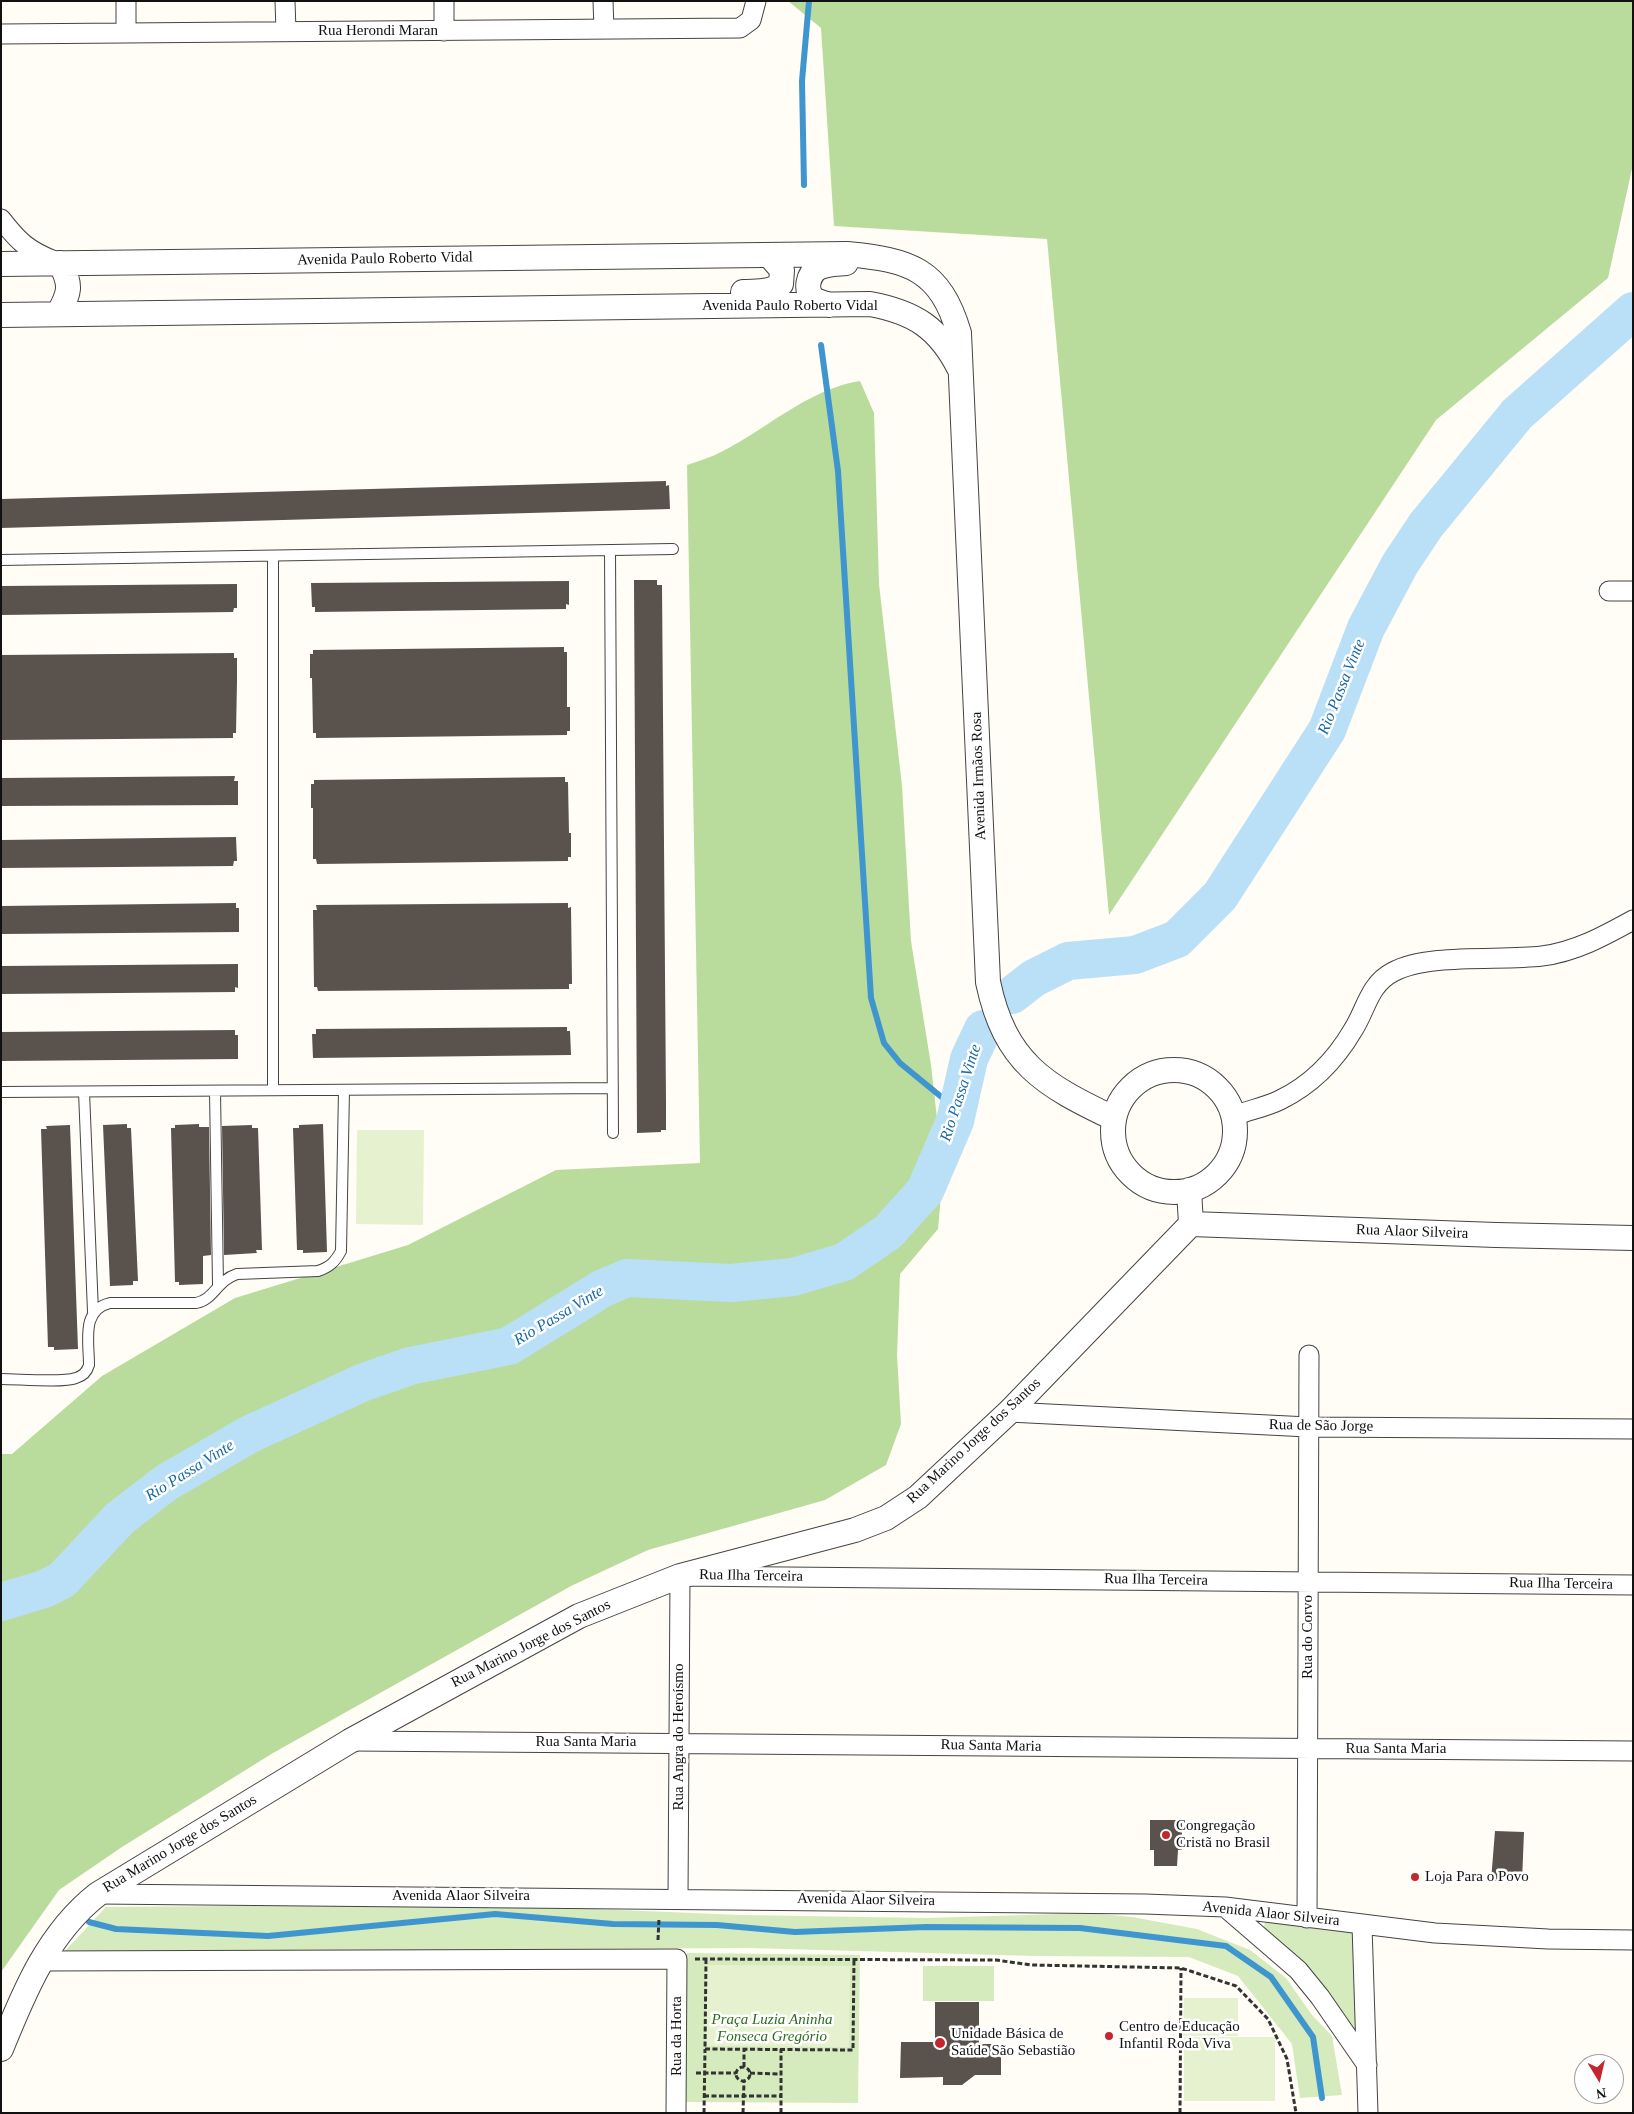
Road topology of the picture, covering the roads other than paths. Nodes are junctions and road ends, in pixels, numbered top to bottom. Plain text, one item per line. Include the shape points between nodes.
1 (126, 1) edge
2 (285, 1) edge
3 (444, 1) edge
4 (604, 1) edge
5 (756, 1) edge
6 (604, 29) junction
7 (444, 30) junction
8 (286, 32) junction
9 (126, 33) junction
10 (1, 34) edge
11 (1, 219) edge
12 (769, 255) junction
13 (895, 262) junction
14 (60, 263) junction
15 (1, 264) edge
16 (829, 305) junction
17 (677, 306) junction
18 (1, 314) edge
19 (58, 314) junction
20 (962, 374) junction
21 (673, 549) dead end
22 (610, 550) junction
23 (273, 556) junction
24 (1, 560) edge
25 (1633, 590) edge
26 (1609, 591) dead end
27 (1633, 920) edge
28 (613, 1088) junction
29 (273, 1090) junction
30 (344, 1090) junction
31 (215, 1091) junction
32 (1, 1092) edge
33 (84, 1092) junction
34 (1234, 1116) junction
35 (1113, 1118) junction
36 (613, 1133) dead end
37 (1189, 1190) junction
38 (1191, 1224) junction
39 (1633, 1238) edge
40 (218, 1285) junction
41 (93, 1312) junction
42 (1309, 1355) dead end
43 (1, 1379) edge
44 (1009, 1412) junction
45 (1308, 1427) junction
46 (1633, 1429) edge
47 (680, 1576) junction
48 (1308, 1582) junction
49 (1633, 1585) edge
50 (350, 1740) junction
51 (679, 1743) junction
52 (1308, 1749) junction
53 (1633, 1751) edge
54 (98, 1894) junction
55 (678, 1898) junction
56 (1225, 1907) junction
57 (1307, 1918) junction
58 (1362, 1925) junction
59 (1633, 1940) edge
60 (41, 1961) junction
61 (1, 2049) edge
62 (1367, 2065) junction
63 (676, 2113) edge
64 (1368, 2113) edge

1 - 9 street
2 - 8 street
3 - 7 street
4 - 6 street
5 - 6 street, Rua Herondi Maran via 751,20 740,28
6 - 7 street, Rua Herondi Maran
7 - 8 street, Rua Herondi Maran
8 - 9 street, Rua Herondi Maran
9 - 10 street, Rua Herondi Maran
11 - 14 street via 17,239 35,253
12 - 13 street, Avenida Paulo Roberto Vidal via 847,254
12 - 14 street, Avenida Paulo Roberto Vidal
12 - 17 street via 782,270 781,284 776,288 711,293
13 - 16 street via 819,268 811,274 809,290 814,299
13 - 20 street, Avenida Paulo Roberto Vidal via 921,273 943,292 959,333
14 - 15 street, Avenida Paulo Roberto Vidal
14 - 19 street via 68,276 69,287
16 - 17 street, Avenida Paulo Roberto Vidal
16 - 20 street, Avenida Paulo Roberto Vidal via 870,304 914,317 948,345
17 - 19 street, Avenida Paulo Roberto Vidal
18 - 19 street, Avenida Paulo Roberto Vidal
20 - 35 street, Avenida Irmãos Rosa via 988,982 998,1021 1007,1039 1031,1070 1061,1092
21 - 22 lane
22 - 23 lane
22 - 28 lane
23 - 24 lane
23 - 29 lane
25 - 26 street
27 - 34 street via 1572,950 1508,959 1414,963 1391,972 1365,1003 1335,1058 1307,1084 1280,1100
28 - 30 lane
28 - 36 lane
29 - 30 lane
29 - 31 lane
30 - 40 lane via 341,1251 336,1261 318,1271 237,1274
31 - 33 lane
31 - 40 lane
32 - 33 lane
33 - 41 lane
34 - 35 street via 1222,1093 1208,1080 1191,1072 1166,1070 1148,1075 1132,1086 1123,1095
34 - 37 street via 1235,1140 1227,1162 1211,1180
35 - 37 street via 1113,1143 1131,1175 1158,1190
37 - 38 street
38 - 39 street, Rua Alaor Silveira
38 - 44 street, Rua Marino Jorge dos Santos
40 - 41 lane via 204,1301 110,1304
41 - 43 lane via 89,1321 89,1365 82,1376 75,1379
42 - 45 street, Rua do Corvo
44 - 45 street, Rua de São Jorge
44 - 47 street, Rua Marino Jorge dos Santos via 918,1497 886,1518 855,1530
45 - 46 street, Rua de São Jorge
45 - 48 street, Rua do Corvo
47 - 48 street, Rua Ilha Terceira
47 - 50 street, Rua Marino Jorge dos Santos via 579,1616
47 - 51 street, Rua Angra do Heroísmo
48 - 49 street, Rua Ilha Terceira
48 - 52 street, Rua do Corvo
50 - 51 street, Rua Santa Maria
50 - 54 street, Rua Marino Jorge dos Santos
51 - 52 street, Rua Santa Maria
51 - 55 street, Rua Angra do Heroísmo
52 - 53 street, Rua Santa Maria
52 - 57 street, Rua do Corvo
54 - 55 street, Avenida Alaor Silveira
54 - 60 street, Rua Marino Jorge dos Santos via 64,1926
55 - 56 street, Avenida Alaor Silveira
56 - 57 street, Avenida Alaor Silveira
56 - 62 street via 1298,1970 1320,1996
57 - 58 street, Avenida Alaor Silveira
58 - 59 street, Avenida Alaor Silveira via 1484,1936
58 - 62 street
60 - 61 street, Rua Marino Jorge dos Santos
60 - 63 street, Rua da Horta via 677,1958
62 - 64 street

